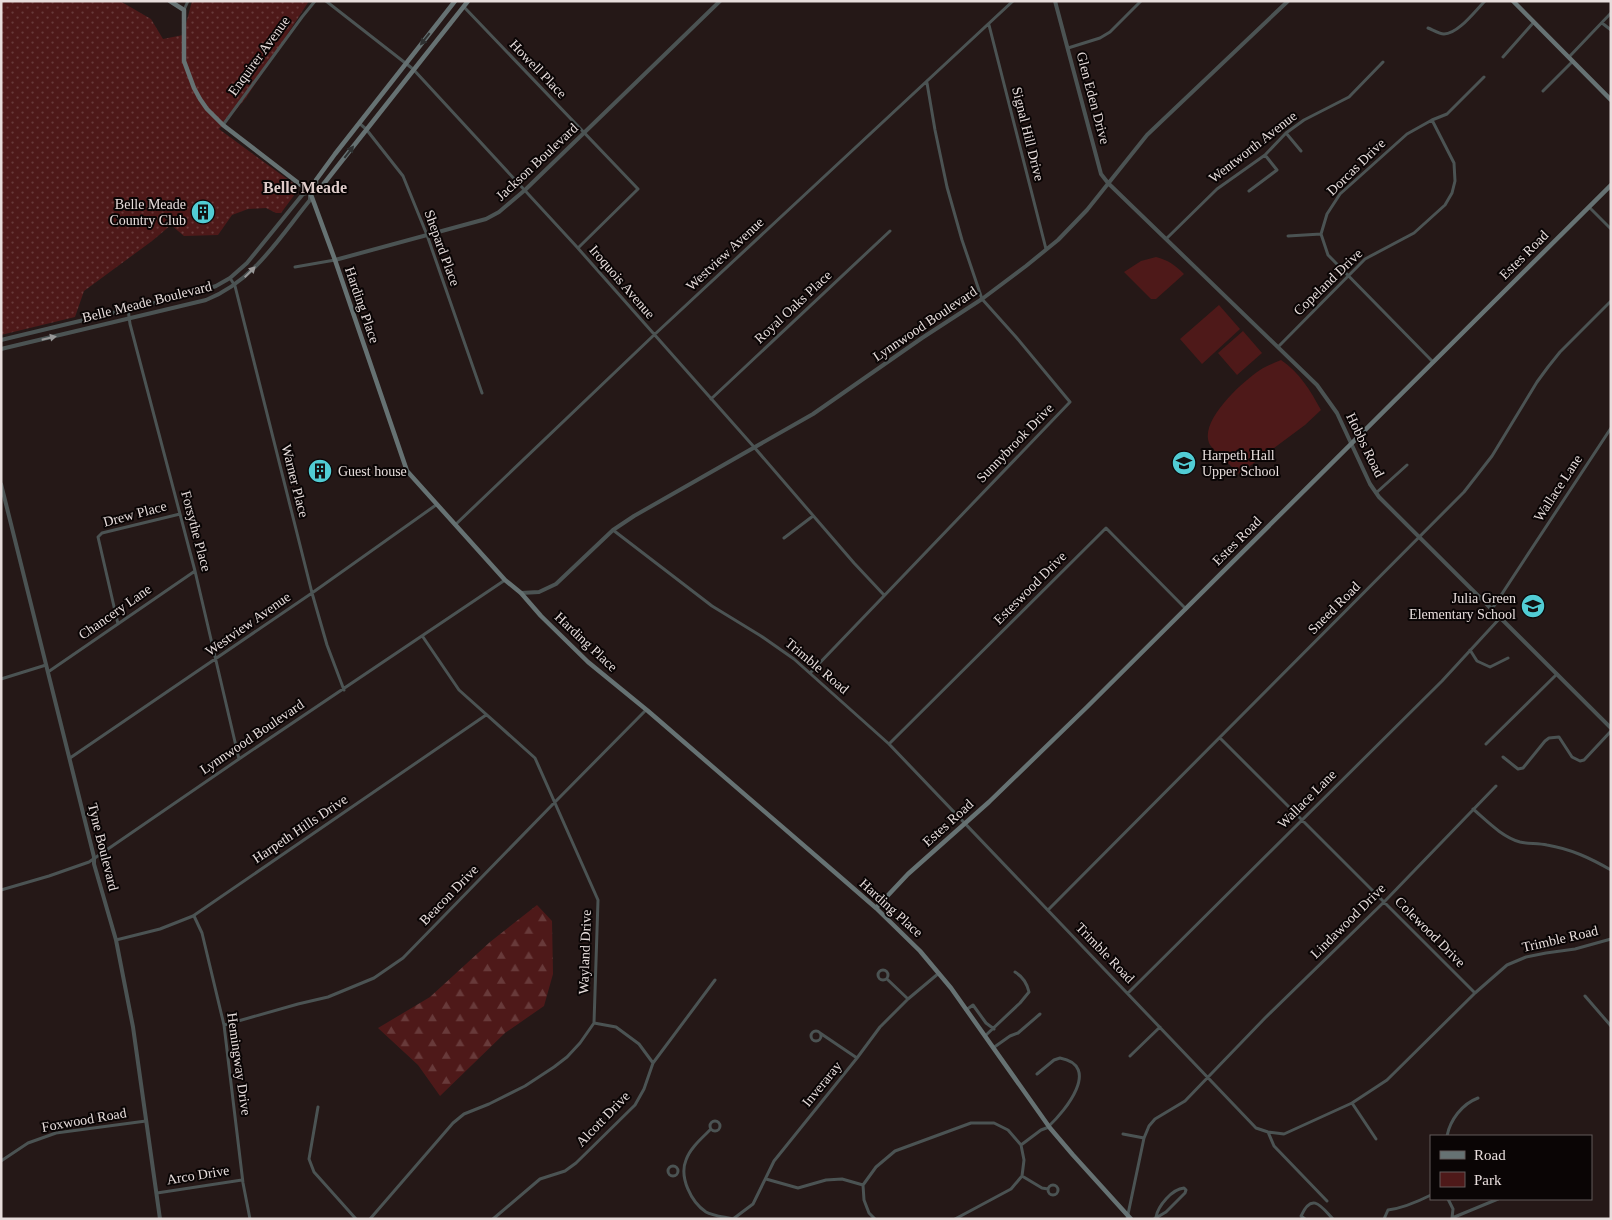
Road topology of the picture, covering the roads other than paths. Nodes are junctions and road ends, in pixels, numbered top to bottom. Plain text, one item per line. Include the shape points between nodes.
1 (170, 1) edge
2 (188, 1) edge
3 (315, 1) edge
4 (326, 1) edge
5 (456, 1) edge
6 (468, 1) edge
7 (720, 1) edge
8 (1013, 1) edge
9 (1056, 1) edge
10 (1141, 1) edge
11 (1288, 1) edge
12 (1484, 1) edge
13 (1513, 1) edge
14 (464, 7) junction
15 (184, 10) junction
16 (1611, 14) edge
17 (1534, 22) junction
18 (1602, 22) junction
19 (988, 25) junction
20 (1428, 28) dead end
21 (1611, 30) edge
22 (1068, 48) junction
23 (1503, 57) dead end
24 (1571, 59) junction
25 (1383, 62) dead end
26 (406, 63) junction
27 (413, 69) junction
28 (1484, 77) dead end
29 (927, 82) junction
30 (1543, 91) dead end
31 (1611, 100) edge
32 (1432, 120) junction
33 (359, 124) junction
34 (223, 125) junction
35 (366, 130) junction
36 (585, 132) junction
37 (1286, 133) junction
38 (1301, 151) dead end
39 (1264, 155) junction
40 (1108, 183) junction
41 (316, 185) junction
42 (1611, 185) edge
43 (525, 190) junction
44 (1249, 191) dead end
45 (310, 192) junction
46 (1119, 194) joint
47 (1589, 207) junction
48 (1611, 229) edge
49 (890, 231) dead end
50 (1321, 234) junction
51 (427, 235) junction
52 (1288, 236) dead end
53 (1166, 239) junction
54 (578, 248) junction
55 (1046, 250) junction
56 (335, 260) junction
57 (295, 267) dead end
58 (1347, 276) junction
59 (230, 278) junction
60 (235, 286) junction
61 (982, 299) junction
62 (1611, 301) edge
63 (128, 309) junction
64 (130, 319) junction
65 (654, 336) junction
66 (1, 340) edge
67 (1278, 348) junction
68 (1, 349) edge
69 (1433, 362) junction
70 (482, 393) dead end
71 (711, 399) junction
72 (1611, 428) edge
73 (1351, 443) junction
74 (754, 447) junction
75 (1407, 466) dead end
76 (1, 484) edge
77 (1376, 493) junction
78 (436, 505) junction
79 (180, 514) junction
80 (813, 516) junction
81 (455, 525) junction
82 (613, 530) junction
83 (784, 538) dead end
84 (1419, 538) junction
85 (194, 571) junction
86 (505, 580) junction
87 (312, 593) junction
88 (521, 593) junction
89 (884, 595) junction
90 (1186, 609) junction
91 (1492, 609) junction
92 (1500, 618) junction
93 (118, 624) junction
94 (423, 637) junction
95 (1470, 650) junction
96 (1508, 658) dead end
97 (216, 660) junction
98 (46, 665) junction
99 (48, 672) junction
100 (811, 672) junction
101 (1557, 674) junction
102 (1, 679) edge
103 (344, 690) junction
104 (646, 710) junction
105 (486, 715) junction
106 (1611, 730) edge
107 (1220, 738) junction
108 (889, 744) junction
109 (1486, 744) dead end
110 (1503, 757) dead end
111 (70, 758) junction
112 (239, 758) junction
113 (1496, 786) dead end
114 (555, 802) junction
115 (1473, 809) junction
116 (1302, 820) junction
117 (965, 824) junction
118 (94, 857) junction
119 (1611, 870) edge
120 (1, 890) edge
121 (1384, 902) junction
122 (876, 908) junction
123 (1048, 910) junction
124 (194, 916) junction
125 (1611, 939) edge
126 (116, 940) junction
127 (939, 972) junction
128 (1015, 972) dead end
129 (887, 979) dead end
130 (715, 980) dead end
131 (1475, 993) junction
132 (1128, 994) junction
133 (1585, 996) dead end
134 (908, 999) junction
135 (966, 1010) junction
136 (1040, 1014) dead end
137 (594, 1023) junction
138 (224, 1025) junction
139 (1611, 1026) edge
140 (1160, 1027) junction
141 (994, 1029) junction
142 (820, 1033) dead end
143 (985, 1036) junction
144 (993, 1048) junction
145 (1130, 1056) dead end
146 (857, 1058) junction
147 (653, 1063) junction
148 (1037, 1074) dead end
149 (1208, 1077) junction
150 (1478, 1098) dead end
151 (1352, 1103) junction
152 (318, 1108) dead end
153 (146, 1121) junction
154 (1050, 1126) junction
155 (711, 1129) dead end
156 (1268, 1132) junction
157 (1123, 1134) dead end
158 (1447, 1135) edge
159 (1144, 1138) junction
160 (1376, 1139) dead end
161 (1021, 1145) junction
162 (1, 1161) edge
163 (678, 1172) dead end
164 (685, 1172) junction
165 (1022, 1176) junction
166 (766, 1179) junction
167 (242, 1180) junction
168 (863, 1185) junction
169 (1048, 1189) dead end
170 (157, 1193) junction
171 (1430, 1196) edge
172 (1327, 1200) dead end
173 (1448, 1200) edge
174 (1496, 1200) edge
175 (1129, 1218) edge
176 (1155, 1218) edge
177 (1452, 1218) edge
178 (160, 1219) edge
179 (250, 1219) edge
180 (356, 1219) edge
181 (370, 1219) edge
182 (493, 1219) edge
183 (733, 1219) edge
184 (874, 1219) edge
185 (955, 1219) edge
186 (1305, 1219) edge
187 (1334, 1219) edge
188 (1384, 1219) edge

1 - 15 main road
2 - 15 street
3 - 34 street, Enquirer Avenue
4 - 26 street, Iroquois Avenue
5 - 14 main road
5 -> 26 main road, Belle Meade Boulevard
6 - 14 main road, Belle Meade Boulevard
7 - 36 street, Jackson Boulevard
8 - 19 street, Westview Avenue
9 - 22 street, Glen Eden Drive
10 - 22 street via 1110,32
11 - 40 street, Lynnwood Boulevard via 1147,135
12 - 20 street via 1451,33 1442,34
13 - 17 main road
14 - 27 main road, Belle Meade Boulevard
14 - 36 street, Howell Place
15 - 34 main road via 184,61 200,99
16 - 18 street
17 - 23 street
17 - 24 main road
18 - 21 street
18 - 24 street
19 - 29 street, Westview Avenue
19 - 55 street, Signal Hill Drive
22 - 40 street, Glen Eden Drive via 1101,174
24 - 30 street
24 - 31 main road
25 - 37 street, Wentworth Avenue via 1349,97
26 - 27 street, Iroquois Avenue
26 - 33 main road, Belle Meade Boulevard
27 - 35 main road, Belle Meade Boulevard
27 - 43 street, Iroquois Avenue
28 - 32 street, Dorcas Drive via 1447,114
29 - 61 street, Sunnybrook Drive via 947,187
29 - 65 street, Westview Avenue
32 - 50 street, Dorcas Drive via 1407,134 1340,194 1327,214
32 - 58 street, Copeland Drive via 1454,164 1452,194 1445,205 1414,233 1365,259
33 - 35 street, Shepard Place
33 - 41 main road, Belle Meade Boulevard via 316,180
34 - 45 main road
41 -> 35 main road, Belle Meade Boulevard via 322,186
35 - 51 street, Shepard Place via 403,176
36 - 43 street, Jackson Boulevard
36 - 54 street, Howell Place via 638,189
37 - 38 street
37 - 39 street, Wentworth Avenue
39 - 44 street via 1277,170
39 - 53 street, Wentworth Avenue via 1217,189
40 - 46 street, Glen Eden Drive
40 - 55 street, Lynnwood Boulevard via 1086,212
41 - 45 main road, Belle Meade Boulevard
42 - 47 main road, Estes Road
43 - 51 street, Jackson Boulevard via 486,219
43 - 54 street, Iroquois Avenue
45 - 56 main road, Harding Place
45 - 59 street, Belle Meade Boulevard via 304,194 247,263
60 -> 45 street, Belle Meade Boulevard via 263,259 310,200
46 - 53 street, Hobbs Road
47 - 48 street
47 - 69 main road, Estes Road
49 - 71 street, Royal Oaks Place
50 - 52 street
50 - 58 street via 1328,256
51 - 56 street, Jackson Boulevard
51 - 70 street, Shepard Place
53 - 67 street, Hobbs Road
54 - 65 street, Iroquois Avenue
55 - 61 street, Lynnwood Boulevard
56 - 57 street, Jackson Boulevard
56 - 78 main road, Harding Place via 407,471
58 - 67 street, Copeland Drive
58 - 69 street
59 - 60 street, Warner Place
59 - 63 street, Belle Meade Boulevard via 196,293
60 - 64 street, Belle Meade Boulevard via 206,300
60 - 87 street, Warner Place
61 - 74 street, Lynnwood Boulevard via 813,414
61 - 89 street, Sunnybrook Drive via 1070,402
62 - 84 street, Sneed Road via 1554,360 1484,468
63 - 64 street, Forsythe Place
63 - 66 street, Belle Meade Boulevard
68 -> 64 street, Belle Meade Boulevard
64 - 79 street, Forsythe Place
65 - 71 street, Iroquois Avenue
65 - 81 street, Westview Avenue
67 - 73 street, Hobbs Road via 1327,398
69 - 73 main road, Estes Road
71 - 74 street, Iroquois Avenue
72 - 91 street, Wallace Lane
73 - 77 street, Hobbs Road
73 - 90 main road, Estes Road
74 - 80 street, Iroquois Avenue
74 - 82 street, Lynnwood Boulevard
75 - 77 street
76 - 98 street, Tyne Boulevard
77 - 84 street, Hobbs Road
78 - 81 main road, Harding Place
78 - 87 street, Westview Avenue
79 - 85 street, Forsythe Place
79 - 93 street, Drew Place via 102,533 98,537
80 - 83 street
80 - 89 street, Iroquois Avenue
81 - 86 main road, Harding Place
82 - 88 street, Lynnwood Boulevard via 556,584 539,592
82 - 100 street, Trimble Road via 712,606
84 - 91 street, Hobbs Road
84 - 107 street, Sneed Road
85 - 93 street, Chancery Lane
85 - 97 street, Forsythe Place
86 - 88 main road, Harding Place
86 - 94 street, Lynnwood Boulevard
87 - 97 street, Westview Avenue
87 - 103 street, Warner Place
88 - 104 main road, Harding Place via 588,662
89 - 100 street, Sunnybrook Drive
90 - 108 street, Esteswood Drive via 1106,528
90 - 117 main road, Estes Road
91 - 92 street, Hobbs Road
92 - 95 street, Wallace Lane
92 - 101 street, Hobbs Road
93 - 99 street, Chancery Lane
94 - 103 street, Lynnwood Boulevard
94 - 105 street, Wayland Drive via 459,690
95 - 96 street via 1478,661 1490,667
95 - 116 street, Wallace Lane
97 - 111 street, Westview Avenue
97 - 112 street, Forsythe Place
98 - 99 street, Tyne Boulevard
98 - 102 street
99 - 111 street, Tyne Boulevard
100 - 108 street, Trimble Road
101 - 106 street, Hobbs Road
101 - 109 street
103 - 112 street, Lynnwood Boulevard
104 - 114 street, Beacon Drive
104 - 122 main road, Harding Place
105 - 114 street, Wayland Drive via 535,758
105 - 124 street, Harpeth Hills Drive
106 - 110 street via 1580,761 1572,757 1559,737 1545,741 1523,768 1518,769
107 - 116 street, Colewood Drive
107 - 123 street, Sneed Road
108 - 117 street, Trimble Road
111 - 118 street, Tyne Boulevard
112 - 118 street, Lynnwood Boulevard
113 - 115 street, Lindawood Drive
114 - 137 street, Wayland Drive via 598,900
114 - 138 street, Beacon Drive via 400,960 374,978 328,998
115 - 119 street via 1495,829 1520,842 1571,850
115 - 121 street, Lindawood Drive
116 - 121 street, Colewood Drive
116 - 132 street, Wallace Lane
117 - 122 main road, Estes Road via 908,874
117 - 123 street, Trimble Road
118 - 120 street, Lynnwood Boulevard via 89,862
118 - 126 street, Tyne Boulevard
121 - 131 street, Colewood Drive
121 - 149 street, Lindawood Drive
122 - 127 main road, Harding Place
123 - 132 street, Trimble Road
124 - 126 street, Harpeth Hills Drive
124 - 138 street, Hemingway Drive via 202,933
125 - 131 street, Trimble Road via 1507,965
126 - 153 street, Tyne Boulevard
127 - 134 street, Inveraray
127 - 135 main road, Harding Place
128 - 141 street via 1024,978 1029,992
129 - 134 street
130 - 147 street, Alcott Drive
131 - 151 street, Trimble Road via 1387,1080
132 - 140 street, Trimble Road
133 - 139 street
134 - 146 street, Inveraray via 880,1027
135 - 141 street via 973,1005
135 - 143 main road, Harding Place
136 - 144 street
137 - 147 street via 616,1027 639,1044
137 - 181 street via 580,1043 554,1067 526,1086 464,1114 453,1123
138 - 167 street, Hemingway Drive
140 - 145 street
140 - 149 street, Trimble Road
141 - 143 street
142 - 146 street
143 - 144 main road, Harding Place
144 - 154 main road, Harding Place
146 - 166 street, Inveraray via 774,1161
147 - 182 street, Alcott Drive via 635,1105 617,1124 566,1171 540,1180
148 - 154 street via 1060,1058 1072,1062 1078,1069 1076,1092
149 - 156 street, Trimble Road via 1256,1128
149 - 159 street via 1185,1101 1155,1119
150 - 158 street via 1464,1106 1448,1128
151 - 156 street, Trimble Road via 1284,1134
151 - 160 street
152 - 180 street via 310,1159 314,1172
153 - 162 street, Foxwood Road via 56,1133 28,1143
153 - 170 street, Tyne Boulevard
154 - 161 street
154 - 175 main road, Harding Place
155 - 164 street via 690,1152 685,1161
156 - 172 street via 1274,1146
157 - 159 street
159 - 175 street
161 - 165 street via 1024,1160
161 - 168 street via 1008,1130 994,1123 971,1123 895,1151 876,1167
163 - 164 street
164 - 183 street, Inveraray via 692,1198 707,1212
165 - 169 street
165 - 185 street via 1011,1189
166 - 168 street via 798,1188 842,1179
166 - 183 street, Inveraray via 753,1204
167 - 170 street, Arco Drive
167 - 179 street, Hemingway Drive
168 - 184 street via 864,1200
170 - 178 street, Tyne Boulevard
171 - 188 street via 1400,1209 1388,1210
173 - 177 street via 1453,1210
174 - 177 street
176 - 176 street via 1158,1209 1174,1192 1181,1188 1186,1190 1166,1212
186 - 187 street via 1301,1216 1305,1208 1314,1202

